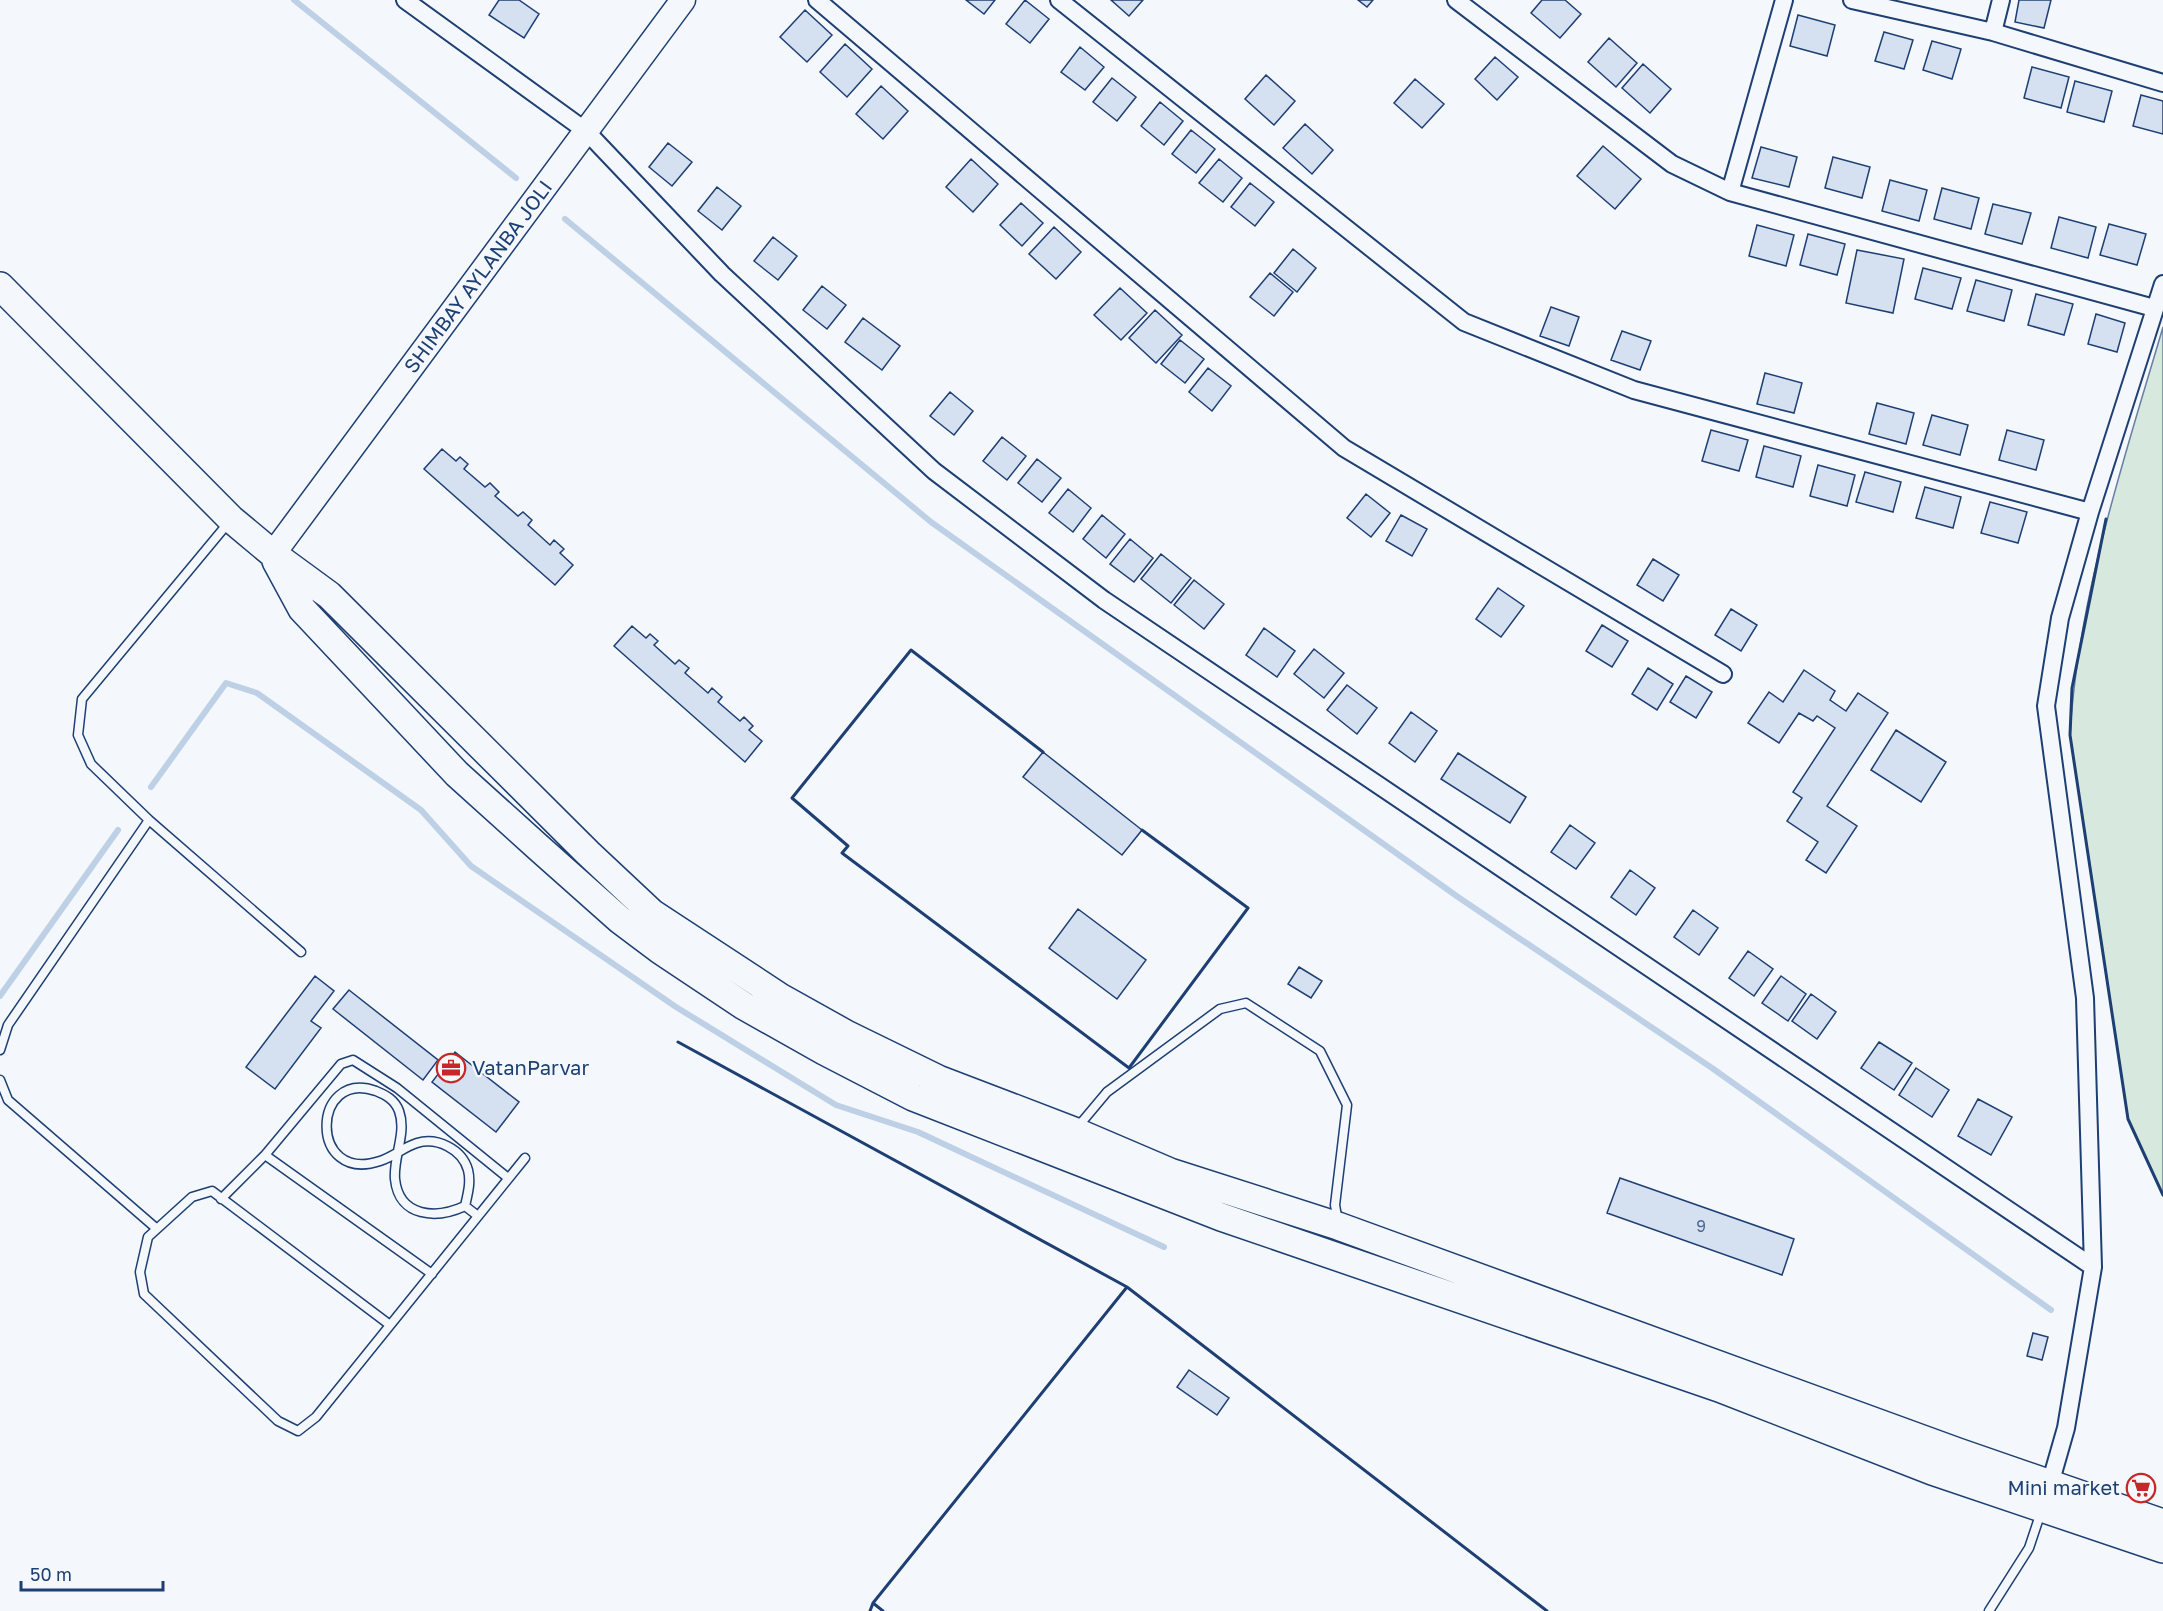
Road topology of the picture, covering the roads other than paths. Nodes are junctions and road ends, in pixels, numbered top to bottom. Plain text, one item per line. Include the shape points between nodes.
1 (405, 0) edge
2 (683, 0) edge
3 (817, 0) edge
4 (1059, 0) edge
5 (1455, 0) edge
6 (1784, 0) edge
7 (1852, 0) edge
8 (2001, 0) edge
9 (1993, 32) junction
10 (2163, 83) edge
11 (586, 131) junction
12 (1730, 192) junction
13 (2163, 284) edge
14 (0, 286) edge
15 (2154, 308) junction
16 (2090, 512) junction
17 (231, 519) junction
18 (273, 554) junction
19 (1723, 674) dead end
20 (149, 820) junction
21 (301, 952) dead end
22 (0, 1050) edge
23 (0, 1080) edge
24 (1074, 1131) junction
25 (398, 1152) junction
26 (265, 1155) junction
27 (525, 1158) dead end
28 (508, 1178) junction
29 (221, 1198) junction
30 (465, 1206) junction
31 (478, 1216) junction
32 (1338, 1226) junction
33 (157, 1229) junction
34 (2093, 1267) junction
35 (432, 1274) junction
36 (390, 1325) junction
37 (2046, 1496) junction
38 (2163, 1523) edge
39 (2163, 1549) edge
40 (1989, 1611) edge

1 - 11 street
2 - 11 main road
3 - 19 street via 1344,448
4 - 16 street via 1464,322 1634,390
5 - 12 street via 1672,164
6 - 12 street
7 - 9 street
8 - 9 street
9 - 10 street
11 - 18 main road
11 - 34 street via 722,274 934,471 1104,600
12 - 15 street
13 - 15 street
14 - 17 main road
15 - 16 street
16 - 34 street via 2060,618 2046,706 2085,998
17 - 18 main road
17 - 20 lane via 82,699 78,735 91,764
18 - 24 main road via 329,595 652,913 780,998 848,1035 938,1079
18 - 37 main road via 302,609 457,774 620,920 744,1006 824,1052 913,1097 1221,1217 1719,1388 1932,1471
20 - 21 lane
20 - 22 lane via 8,1025
23 - 33 lane via 8,1100
24 - 32 main road via 1170,1172
24 - 32 lane via 1107,1092 1220,1009 1246,1003 1320,1051 1347,1105 1335,1205
25 - 25 lane via 364,1164 345,1161 332,1149 325,1131 330,1106 342,1092 365,1088 387,1095 399,1110
25 - 30 lane via 396,1191 408,1206 427,1214 448,1213
25 - 30 lane via 418,1142 440,1142 456,1150 467,1168 470,1187
26 - 28 lane via 341,1064 353,1060 397,1088
26 - 29 lane
26 - 35 lane
27 - 28 lane
28 - 31 lane
29 - 33 lane via 212,1191 192,1197
29 - 36 lane
30 - 31 lane
31 - 35 lane
32 - 37 main road
33 - 36 lane via 148,1237 140,1272 144,1294 278,1421 298,1431 316,1417
34 - 37 street via 2066,1428
35 - 36 lane
37 - 38 main road
37 - 39 main road
37 - 40 lane via 2029,1548

